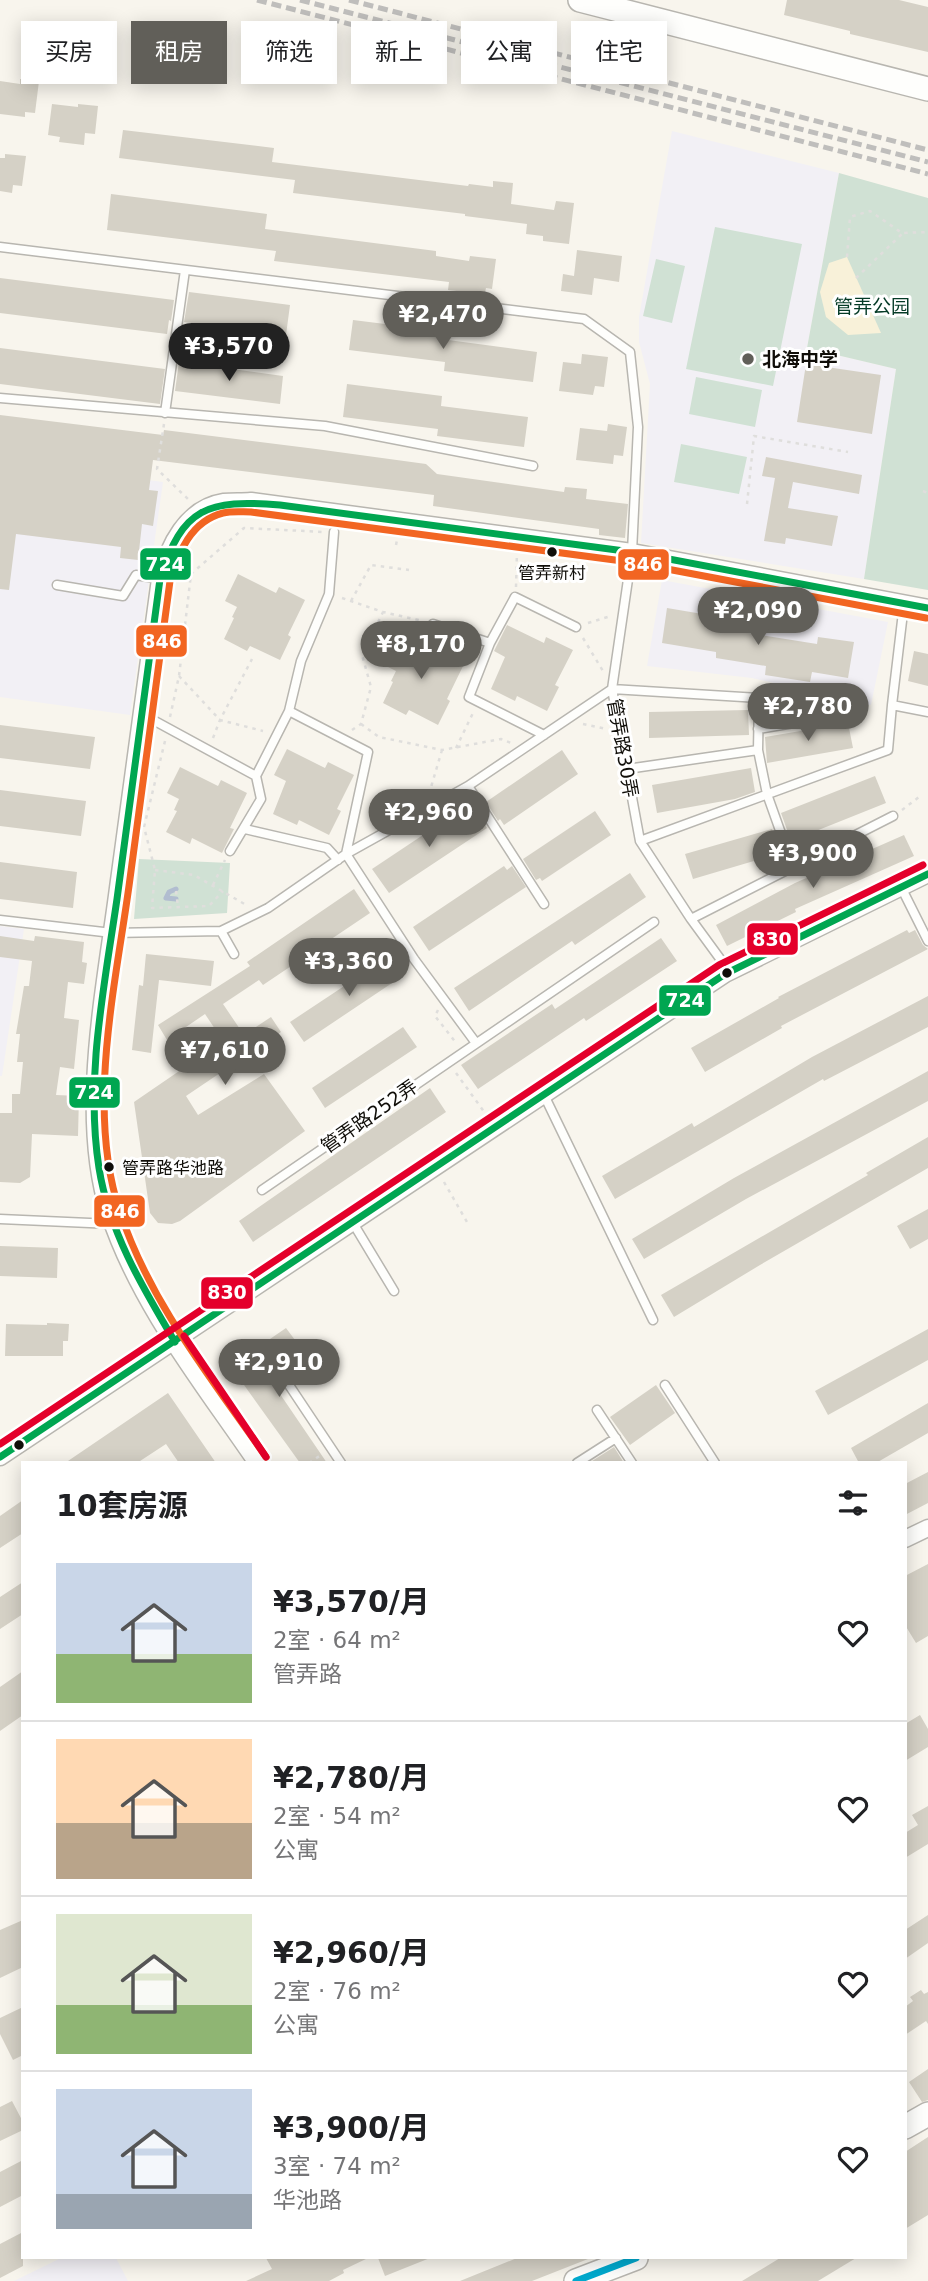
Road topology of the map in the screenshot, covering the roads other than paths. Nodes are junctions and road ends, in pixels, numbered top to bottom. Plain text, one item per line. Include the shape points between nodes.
1 (584, 0) edge
2 (928, 89) edge
3 (0, 247) edge
4 (184, 270) junction
5 (0, 398) edge
6 (165, 413) junction
7 (533, 466) dead end
8 (334, 532) road end
9 (632, 552) junction
10 (160, 579) junction
11 (57, 585) dead end
12 (904, 604) junction
13 (928, 608) edge
14 (433, 624) road end
15 (576, 627) road end
16 (490, 643) junction
17 (613, 689) junction
18 (892, 705) junction
19 (289, 711) junction
20 (928, 712) edge
21 (142, 714) junction
22 (829, 717) dead end
23 (758, 729) junction
24 (544, 735) junction
25 (758, 750) junction
26 (627, 769) junction
27 (256, 776) junction
28 (468, 786) junction
29 (767, 794) junction
30 (893, 816) road end
31 (245, 828) junction
32 (640, 841) junction
33 (230, 851) road end
34 (342, 857) junction
35 (793, 867) junction
36 (928, 874) edge
37 (901, 887) junction
38 (544, 904) dead end
39 (691, 919) junction
40 (0, 920) edge
41 (654, 922) dead end
42 (221, 931) junction
43 (112, 933) junction
44 (928, 941) edge
45 (234, 954) dead end
46 (729, 971) junction
47 (476, 1043) junction
48 (544, 1095) junction
49 (262, 1190) dead end
50 (0, 1219) edge
51 (353, 1223) junction
52 (114, 1224) junction
53 (394, 1291) dead end
54 (653, 1320) dead end
55 (175, 1342) junction
56 (285, 1379) dead end
57 (665, 1385) dead end
58 (597, 1410) dead end
59 (615, 1438) junction
60 (0, 1457) edge
61 (256, 1461) edge
62 (340, 1461) edge
63 (580, 1461) edge
64 (631, 1461) edge
65 (714, 1461) edge
66 (928, 1528) edge
67 (907, 1538) edge
68 (928, 2114) edge
69 (907, 2126) edge
70 (633, 2259) edge
71 (576, 2281) edge

1 - 2 main road
3 - 4 lane
4 - 6 lane
4 - 9 lane via 584,319 630,352 638,427
5 - 6 lane
6 - 7 lane via 325,426
8 - 19 lane via 329,594 301,661
9 - 10 street via 251,502 222,502 200,511 180,530 166,555
9 - 12 street
9 - 17 lane
10 - 11 lane via 135,575 123,596
10 - 21 street
12 - 13 street
12 - 18 lane
14 - 16 lane
15 - 16 lane via 515,597
16 - 24 lane via 469,697
17 - 23 lane, 管弄路30弄 via 759,698
17 - 24 lane
17 - 26 lane, 管弄路30弄
18 - 20 lane
18 - 29 lane via 888,750
19 - 27 lane
19 - 34 lane via 368,752
21 - 27 lane
21 - 43 street
22 - 23 lane
23 - 25 lane, 管弄路30弄
24 - 28 lane
25 - 26 lane
25 - 29 lane, 管弄路30弄
26 - 32 lane, 管弄路30弄
27 - 31 lane via 261,799
28 - 34 lane
28 - 38 lane
29 - 32 lane
29 - 35 lane, 管弄路30弄
30 - 35 lane
31 - 33 lane
31 - 34 lane via 327,848
32 - 39 lane, 管弄路30弄
34 - 42 lane via 260,912
34 - 47 lane
35 - 39 lane
36 - 37 street
37 - 44 lane
37 - 46 street
39 - 46 lane, 管弄路30弄
40 - 43 lane
41 - 47 lane, 管弄路252弄
42 - 43 lane
42 - 45 lane
43 - 52 street via 97,1042 95,1123 100,1169
46 - 48 street
47 - 49 lane, 管弄路252弄
48 - 51 street
48 - 54 lane
50 - 52 lane
51 - 53 lane
51 - 55 street
52 - 55 street
55 - 60 street
55 - 61 street
56 - 62 lane
57 - 65 lane
58 - 59 lane
59 - 63 lane
59 - 64 lane
66 - 67 street
68 - 69 main road
70 - 71 main road

